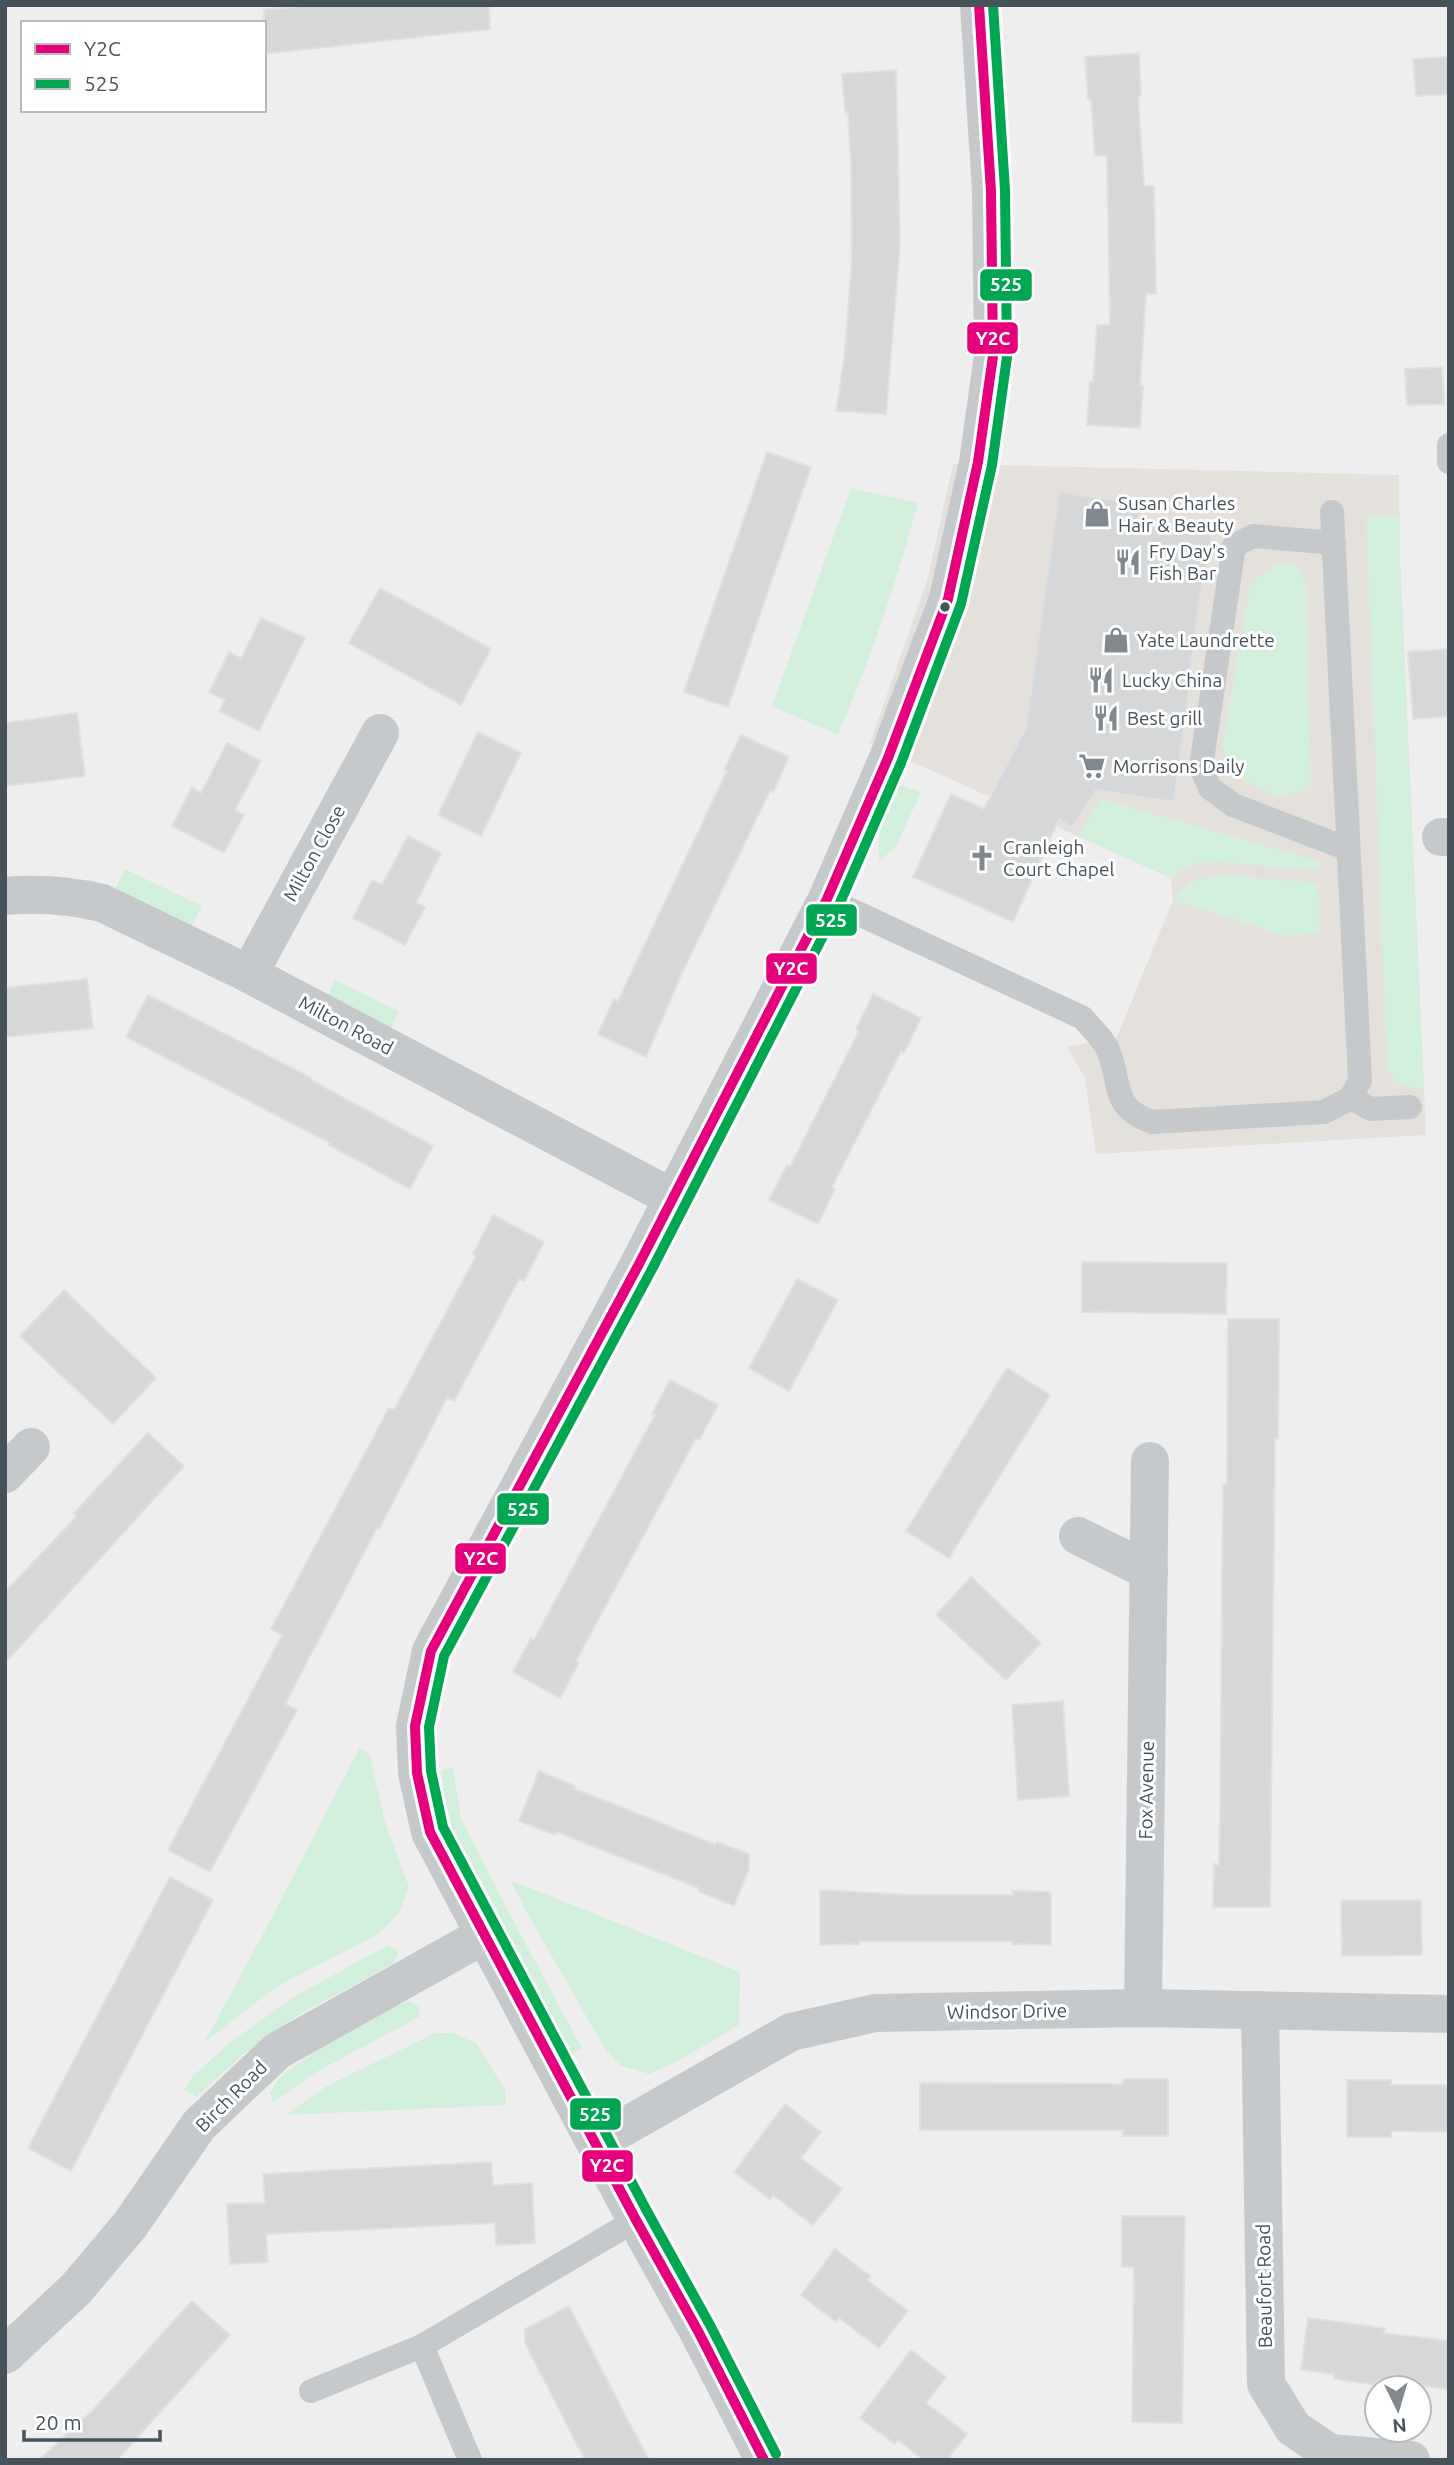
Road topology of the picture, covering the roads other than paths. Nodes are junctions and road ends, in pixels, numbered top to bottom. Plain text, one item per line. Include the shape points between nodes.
1 (979, 5) edge
2 (1449, 445) edge
3 (1449, 462) edge
4 (1332, 512) dead end
5 (1334, 543) junction
6 (380, 733) dead end
7 (1348, 849) junction
8 (5, 896) edge
9 (827, 899) junction
10 (249, 974) junction
11 (1351, 1098) junction
12 (1410, 1107) dead end
13 (673, 1198) junction
14 (32, 1447) dead end
15 (1150, 1461) dead end
16 (5, 1474) edge
17 (1078, 1536) dead end
18 (1149, 1571) junction
19 (486, 1934) junction
20 (1143, 2008) junction
21 (1260, 2010) junction
22 (1449, 2014) edge
23 (596, 2143) junction
24 (636, 2220) junction
25 (422, 2346) junction
26 (5, 2355) edge
27 (311, 2391) dead end
28 (470, 2460) edge
29 (764, 2460) edge
30 (1411, 2460) edge

1 - 9 street via 991,191 993,356 978,462 948,599 888,758
2 - 3 lane
4 - 5 lane
5 - 7 lane
5 - 7 lane via 1252,536 1234,546 1201,767 1210,788 1233,805
6 - 10 street, Milton Close
7 - 11 lane via 1360,1080
8 - 10 street, Milton Road via 49,894 102,903
9 - 11 lane via 1083,1018 1109,1050 1122,1100 1135,1116 1153,1122 1324,1112
9 - 13 street
10 - 13 street, Milton Road
11 - 12 lane via 1371,1109
13 - 19 street via 430,1651 415,1727 417,1773 430,1832
14 - 16 street
15 - 18 street, Fox Avenue
17 - 18 street
18 - 20 street, Fox Avenue
19 - 23 street
19 - 26 street, Birch Road via 277,2051 199,2125 130,2225 76,2289
20 - 21 street, Windsor Drive
20 - 23 street, Windsor Drive via 875,2013 791,2032
21 - 22 street, Windsor Drive
21 - 30 street, Beaufort Road via 1266,2385 1293,2428 1330,2453
23 - 24 street
24 - 25 lane
24 - 29 street
25 - 27 lane
25 - 28 lane

